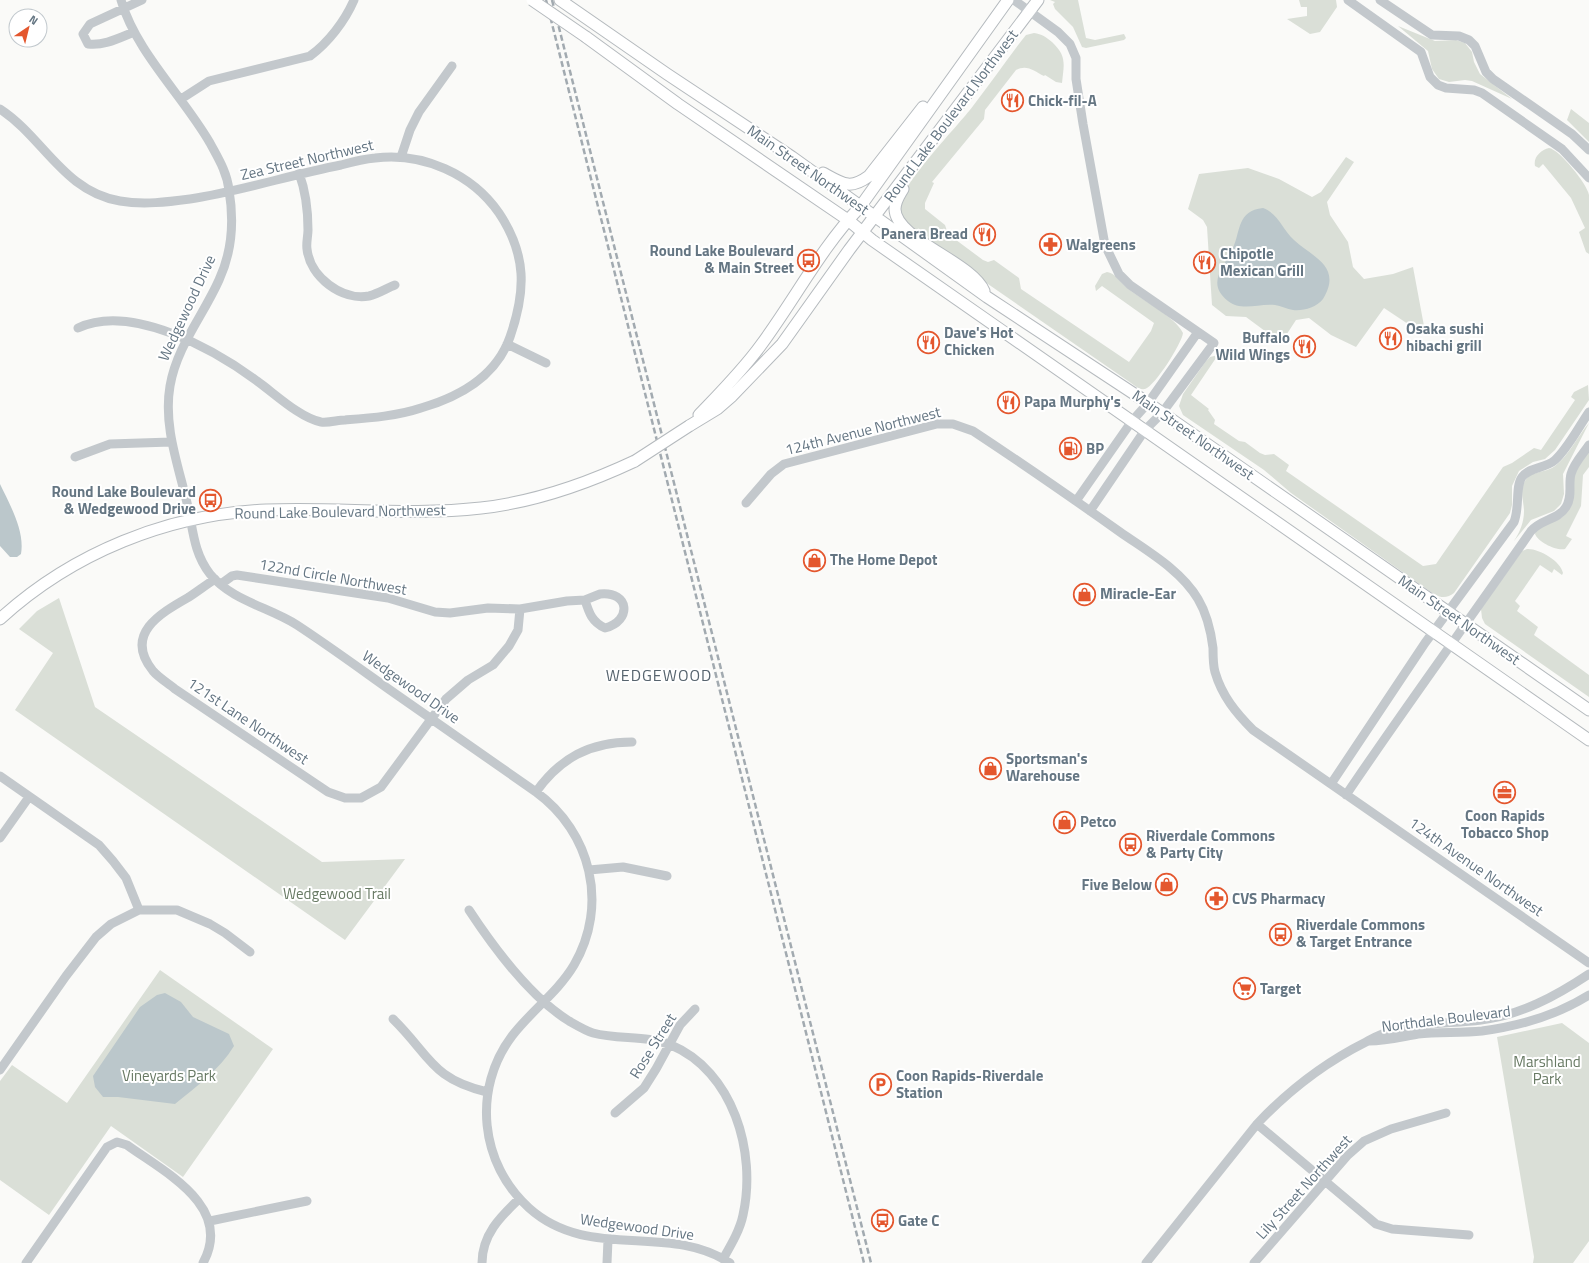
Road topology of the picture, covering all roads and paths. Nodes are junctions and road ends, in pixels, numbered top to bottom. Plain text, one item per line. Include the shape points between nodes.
1 (142, 0) edge
2 (354, 0) edge
3 (532, 0) edge
4 (560, 0) edge
5 (1008, 0) edge
6 (1014, 0) edge
7 (1038, 0) edge
8 (1348, 0) edge
9 (1380, 0) edge
10 (122, 4) edge
11 (1030, 11) junction
12 (134, 32) junction
13 (452, 66) dead end
14 (942, 91) junction
15 (181, 99) junction
16 (0, 109) edge
17 (1589, 150) edge
18 (922, 155) junction
19 (401, 157) junction
20 (810, 170) junction
21 (299, 173) junction
22 (1589, 178) edge
23 (230, 192) junction
24 (860, 207) junction
25 (874, 218) junction
26 (848, 220) junction
27 (863, 234) junction
28 (395, 285) dead end
29 (987, 297) junction
30 (78, 328) dead end
31 (1198, 332) junction
32 (186, 340) junction
33 (507, 344) junction
34 (546, 362) dead end
35 (1148, 403) junction
36 (1589, 412) edge
37 (1162, 413) junction
38 (1132, 421) junction
39 (689, 426) junction
40 (1145, 430) junction
41 (171, 442) junction
42 (1589, 445) edge
43 (75, 457) dead end
44 (1076, 501) junction
45 (746, 503) dead end
46 (1090, 511) junction
47 (190, 520) junction
48 (218, 582) junction
49 (586, 600) junction
50 (520, 609) junction
51 (1448, 613) junction
52 (0, 619) edge
53 (1466, 625) junction
54 (1434, 632) junction
55 (1452, 644) junction
56 (143, 649) joint
57 (1589, 710) edge
58 (431, 718) junction
59 (1589, 740) edge
60 (632, 742) dead end
61 (0, 776) edge
62 (1331, 784) junction
63 (536, 792) junction
64 (1346, 795) junction
65 (29, 797) junction
66 (0, 838) edge
67 (590, 870) junction
68 (667, 876) dead end
69 (139, 910) junction
70 (469, 910) dead end
71 (250, 952) dead end
72 (1589, 963) edge
73 (1589, 974) edge
74 (1589, 994) edge
75 (544, 1001) junction
76 (694, 1009) dead end
77 (393, 1019) dead end
78 (1368, 1041) junction
79 (669, 1045) junction
80 (0, 1070) edge
81 (487, 1092) junction
82 (615, 1113) dead end
83 (1446, 1113) dead end
84 (1257, 1124) junction
85 (1324, 1182) junction
86 (519, 1199) junction
87 (307, 1201) dead end
88 (210, 1221) junction
89 (1469, 1235) dead end
90 (608, 1240) junction
91 (726, 1261) edge
92 (26, 1263) edge
93 (203, 1263) edge
94 (482, 1263) edge
95 (606, 1263) edge
96 (1146, 1263) edge
97 (1254, 1263) edge

1 - 10 street
2 - 15 street via 335,31 320,49 310,56 209,81
3 - 26 main road, Main Street Northwest, bridge
4 - 20 main road, Main Street Northwest
5 - 14 main road, Round Lake Boulevard Northwest
6 - 11 street
7 - 11 main road, Round Lake Boulevard Northwest
8 - 22 street via 1421,52 1430,77 1438,85 1482,93 1562,149
9 - 17 street via 1432,35 1459,36 1469,40 1475,46 1486,72 1493,79 1572,134
10 - 12 street, Wedgewood Drive
10 - 12 street via 90,24 83,34 85,40 88,44 103,44
11 - 18 main road, Round Lake Boulevard Northwest
11 - 31 street via 1070,44 1076,58 1076,79 1083,124 1105,245 1111,260 1119,274 1130,285
12 - 15 street, Wedgewood Drive
13 - 19 street via 419,112
14 - 20 main road via 924,105 869,176 858,184 845,184 820,171
14 - 24 main road, Round Lake Boulevard Northwest
15 - 23 street, Wedgewood Drive via 221,163
16 - 23 street, Zea Street Northwest via 12,117 55,164 94,194 119,201 146,203 177,201
18 - 25 main road, Round Lake Boulevard Northwest
18 - 29 main road via 918,168 896,202 894,210 897,220 900,225 974,278 982,286
19 - 21 street, Zea Street Northwest via 376,157
19 - 33 street, Zea Street Northwest via 437,165 467,181 492,204 511,234 521,261 521,293
20 - 24 main road, Main Street Northwest
21 - 23 street, Zea Street Northwest
21 - 28 street via 305,190 307,249 319,274 340,293 352,296 370,296
23 - 32 street, Wedgewood Drive via 231,228 225,262 219,280
24 - 25 main road, Main Street Northwest
24 - 26 main road, Round Lake Boulevard Northwest
25 - 27 main road, Round Lake Boulevard Northwest
25 - 29 main road, Main Street Northwest
26 - 27 main road, Main Street Northwest
26 - 39 main road, Round Lake Boulevard Northwest via 748,363
27 - 38 main road, Main Street Northwest
27 - 39 main road, Round Lake Boulevard Northwest via 788,336 765,362 717,409
29 - 35 main road, Main Street Northwest
30 - 32 street, Zea Street Northwest via 90,322 110,320 153,326
31 - 35 street
31 - 37 street via 1214,343
32 - 33 street, Zea Street Northwest via 227,359 306,416 322,422 421,409 452,396 468,389 484,377
32 - 41 street, Wedgewood Drive via 169,390
33 - 34 street
35 - 37 main road, Main Street Northwest
35 - 38 street
36 - 51 street via 1554,461 1529,470 1522,478 1518,487 1518,508 1514,522
37 - 40 street
37 - 51 main road, Main Street Northwest
38 - 40 main road, Main Street Northwest
38 - 44 street
39 - 47 main road, Round Lake Boulevard Northwest, bridge via 635,461 582,484 529,500 445,511 266,510
40 - 46 street
40 - 54 main road, Main Street Northwest
41 - 43 street via 110,444
41 - 47 street, Wedgewood Drive
42 - 53 street via 1572,472 1570,500 1565,509 1557,516 1535,526
44 - 45 street, 124th Avenue Northwest via 973,431 961,425 945,423 784,464 771,474
44 - 46 street, 124th Avenue Northwest
46 - 62 street via 1161,561 1187,583 1199,599 1207,618 1212,638 1215,672 1224,695 1236,713 1253,730
47 - 48 street, Wedgewood Drive via 203,564
47 - 52 main road, Round Lake Boulevard Northwest via 138,535 83,560 54,576
48 - 50 street, 122nd Circle Northwest via 237,575 388,598 435,612 450,613 488,608
48 - 56 street, 122nd Circle Northwest via 158,615 148,626 143,638
48 - 58 street, Wedgewood Drive via 244,599 297,625
49 - 49 street, 122nd Circle Northwest via 604,594 618,596 624,608 622,617 615,626 606,628 597,624 590,616
49 - 50 street, 122nd Circle Northwest
50 - 58 street via 518,630 509,646 493,665 451,694
51 - 53 main road, Main Street Northwest
51 - 54 street
53 - 55 street
53 - 57 main road, Main Street Northwest
54 - 55 main road, Main Street Northwest
54 - 62 street
55 - 59 main road, Main Street Northwest
55 - 64 street via 1391,727
56 - 58 street, 121st Lane Northwest via 146,661 154,672 175,689 337,797 354,798 368,795 381,787
58 - 63 street, Wedgewood Drive
60 - 63 street via 603,744 581,752 558,766
61 - 65 street
62 - 64 street, 124th Avenue Northwest
63 - 67 street, Wedgewood Drive via 555,808 570,826 582,846
64 - 72 street, 124th Avenue Northwest
65 - 66 street
65 - 69 street via 99,845 126,878
67 - 68 street via 623,867
67 - 75 street, Wedgewood Drive via 592,898 588,934 574,965
69 - 71 street via 177,910 220,930
69 - 80 street via 112,924 96,937
70 - 75 street via 507,963
73 - 78 street, Northdale Boulevard via 1551,998 1506,1015 1482,1020 1417,1025 1382,1033
74 - 78 street, Northdale Boulevard via 1555,1013 1518,1024 1483,1031 1418,1034 1384,1042
75 - 79 street via 570,1021 593,1033 648,1039
75 - 81 street, Wedgewood Drive via 506,1045 496,1063
76 - 79 street, Rose Street via 680,1025
77 - 81 street via 443,1075 464,1086
78 - 84 street via 1309,1075
79 - 82 street, Rose Street via 644,1088
79 - 91 street via 697,1059 710,1072 728,1098 739,1128 747,1176 746,1194 743,1216
81 - 86 street, Wedgewood Drive via 486,1116 492,1150 502,1175
83 - 85 street, Lily Street Northwest via 1412,1122 1364,1142
84 - 85 street
84 - 96 street
85 - 89 street via 1376,1224 1406,1231
85 - 97 street, Lily Street Northwest
86 - 90 street, Wedgewood Drive via 540,1217 559,1228
86 - 94 street via 492,1228 484,1247
87 - 88 street
88 - 92 street via 190,1190 126,1145 117,1142 107,1147
88 - 93 street via 209,1249
90 - 91 street, Wedgewood Drive via 688,1246
90 - 95 street

